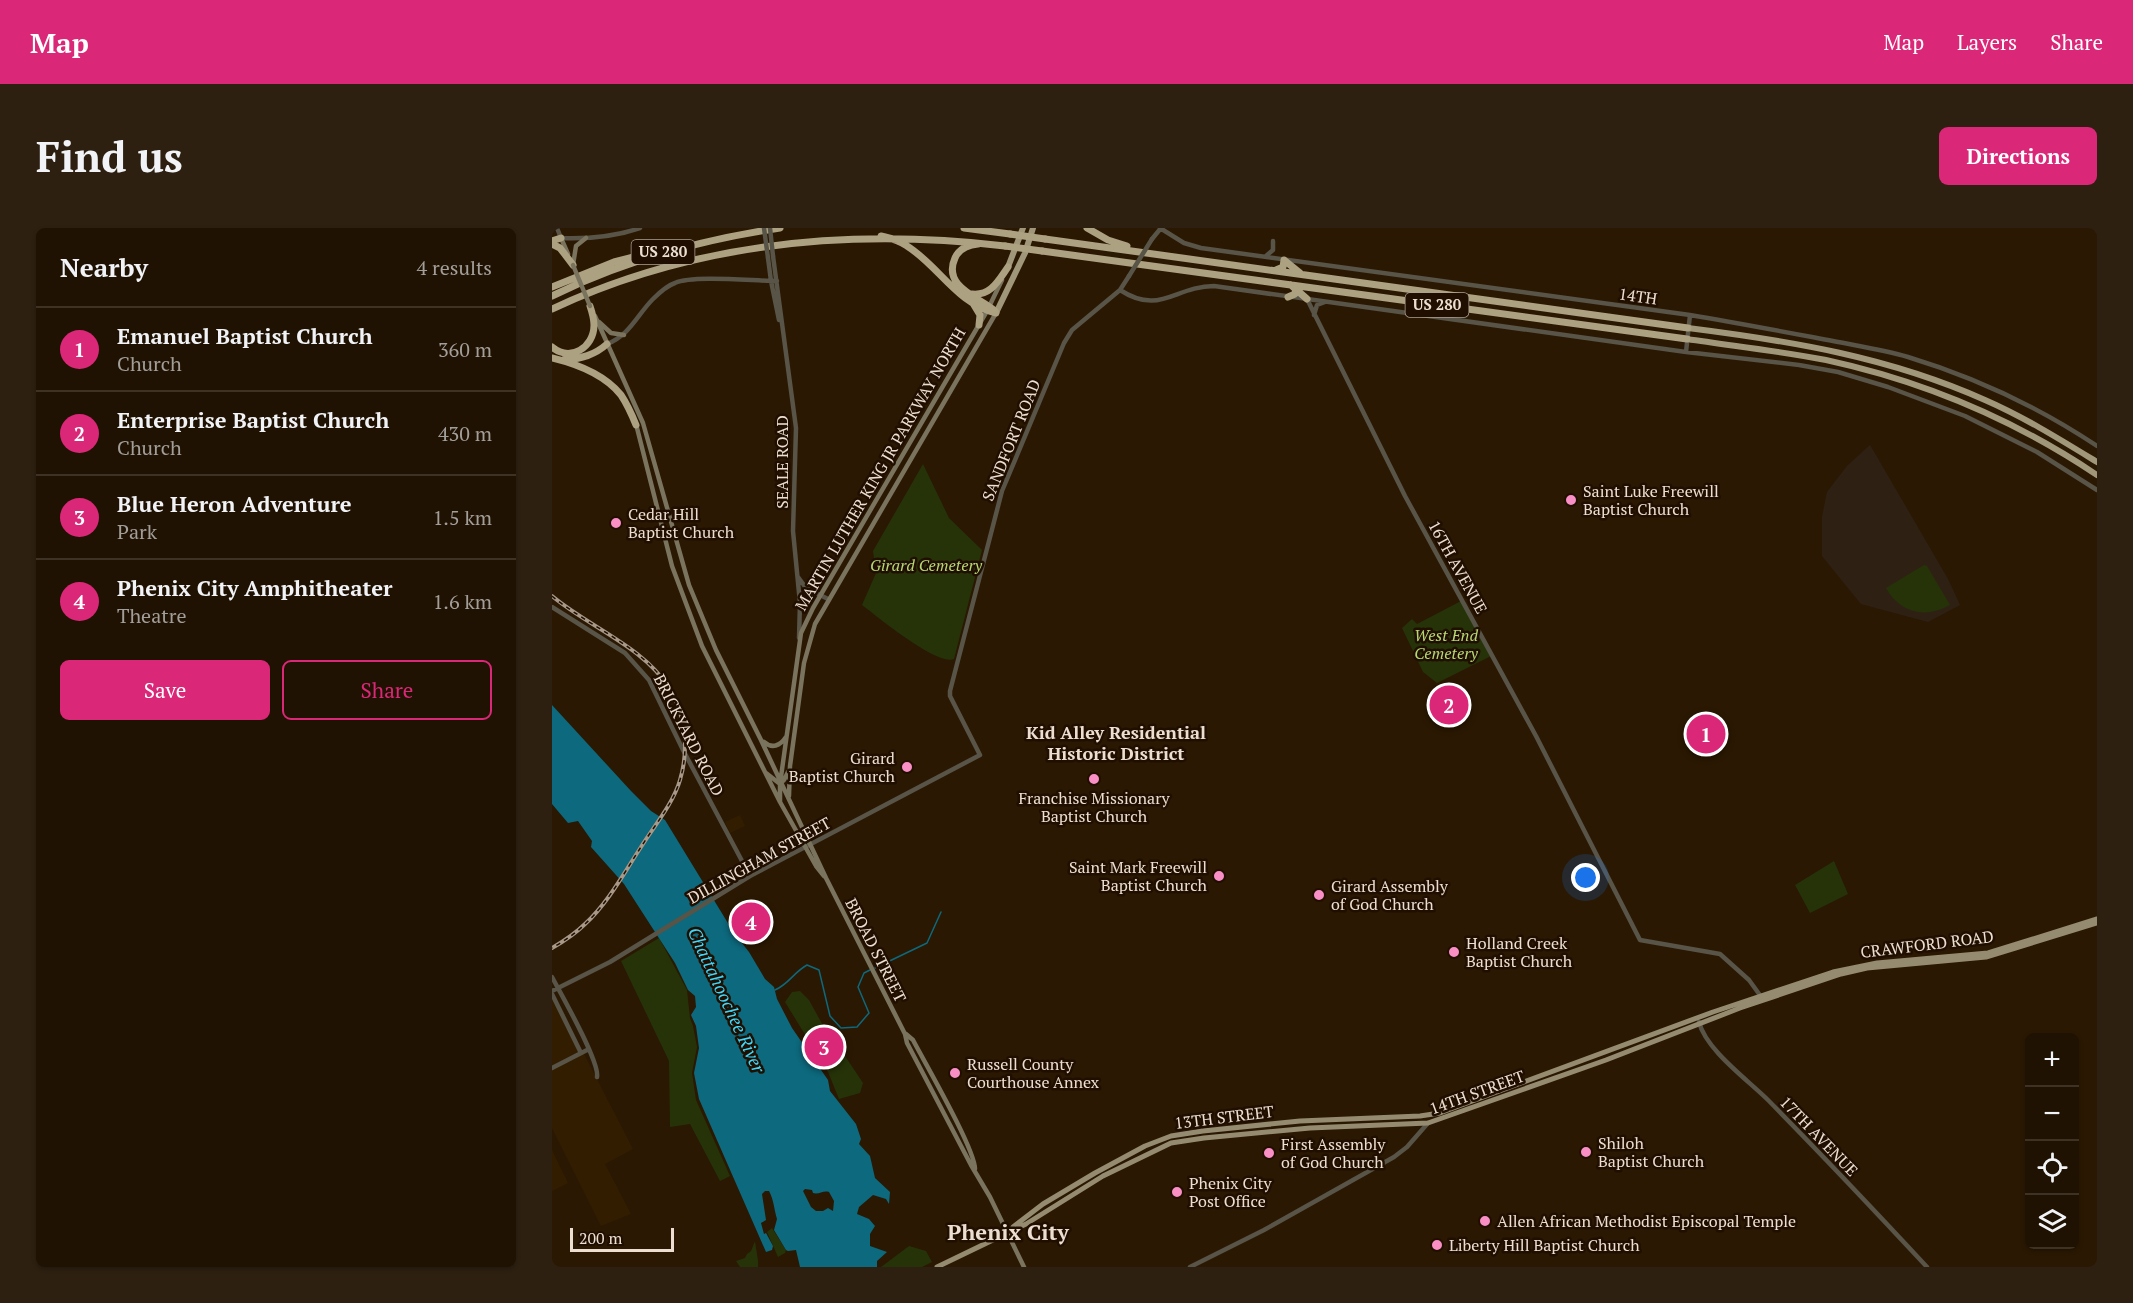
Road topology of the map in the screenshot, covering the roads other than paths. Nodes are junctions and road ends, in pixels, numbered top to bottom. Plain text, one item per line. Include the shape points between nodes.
1 (557, 228) edge
2 (640, 228) edge
3 (764, 228) edge
4 (770, 228) edge
5 (780, 228) edge
6 (964, 228) edge
7 (1023, 228) edge
8 (1033, 228) edge
9 (1086, 228) edge
10 (1161, 228) edge
11 (871, 234) junction
12 (552, 236) edge
13 (561, 238) junction
14 (586, 238) junction
15 (1273, 241) dead end
16 (552, 242) edge
17 (990, 243) junction
18 (677, 248) junction
19 (1149, 252) junction
20 (771, 257) junction
21 (1262, 257) junction
22 (1284, 260) junction
23 (573, 265) junction
24 (1008, 267) junction
25 (770, 269) junction
26 (1276, 270) junction
27 (1301, 274) junction
28 (757, 281) junction
29 (774, 281) junction
30 (1293, 286) junction
31 (552, 287) edge
32 (1314, 288) junction
33 (1120, 290) junction
34 (966, 292) junction
35 (552, 296) edge
36 (1288, 297) junction
37 (1307, 299) junction
38 (970, 301) junction
39 (1326, 302) junction
40 (590, 306) junction
41 (988, 308) junction
42 (552, 311) edge
43 (996, 313) junction
44 (1314, 315) junction
45 (1690, 315) junction
46 (596, 318) junction
47 (979, 325) junction
48 (1688, 328) junction
49 (624, 335) junction
50 (1687, 339) junction
51 (607, 345) junction
52 (552, 347) edge
53 (578, 352) junction
54 (1686, 352) junction
55 (553, 358) edge
56 (625, 387) junction
57 (636, 424) junction
58 (2097, 446) edge
59 (2097, 462) edge
60 (2097, 475) edge
61 (2097, 490) edge
62 (796, 571) junction
63 (821, 595) junction
64 (828, 599) junction
65 (552, 607) edge
66 (799, 647) junction
67 (795, 731) junction
68 (788, 732) junction
69 (761, 740) junction
70 (980, 755) joint
71 (790, 766) junction
72 (764, 771) junction
73 (781, 783) junction
74 (789, 798) junction
75 (780, 802) junction
76 (811, 844) junction
77 (805, 847) junction
78 (750, 876) junction
79 (826, 878) junction
80 (2097, 921) edge
81 (552, 977) edge
82 (558, 988) junction
83 (552, 993) edge
84 (1762, 998) junction
85 (1698, 1021) junction
86 (589, 1049) junction
87 (581, 1053) junction
88 (552, 1068) edge
89 (597, 1077) dead end
90 (1398, 1116) joint
91 (1428, 1123) junction
92 (1007, 1232) junction
93 (937, 1267) edge
94 (1024, 1267) edge
95 (1190, 1267) edge
96 (1928, 1267) edge

1 - 13 street
2 - 14 street via 619,235
3 - 20 street, SEALE ROAD, bridge
4 - 20 street, SEALE ROAD, bridge
5 - 18 highway, US 280
6 - 19 highway, US 280, bridge
7 - 24 highway, MARTIN LUTHER KING JR PARKWAY NORTH
8 - 43 highway, MARTIN LUTHER KING JR PARKWAY NORTH
9 - 19 highway
10 - 21 street, 14TH via 1194,246
10 - 33 street, SANDFORT ROAD, bridge
11 - 17 highway, US 280
11 - 38 highway via 906,244
11 - 42 highway, US 280 via 802,237 721,250 645,270
12 - 13 highway
13 - 14 street
13 - 16 highway
13 - 23 main road
14 - 23 main road via 576,246
15 - 21 street via 1273,252
16 - 23 highway
17 - 30 highway, US 280, bridge
17 - 34 highway via 972,244 956,255 953,276
18 - 31 highway via 614,262
18 - 35 highway, US 280 via 612,269
19 - 26 highway, US 280
20 - 25 street, SEALE ROAD
20 - 29 street, SEALE ROAD
21 - 22 street, 14TH
22 - 26 highway via 1283,267
22 - 27 highway
22 - 45 street, 14TH
23 - 40 main road, bridge
24 - 34 highway via 990,291
24 - 41 main road, MARTIN LUTHER KING JR PARKWAY NORTH
25 - 28 street
25 - 29 street, SEALE ROAD
26 - 27 highway, US 280
27 - 48 highway, US 280
28 - 29 street
28 - 49 street via 676,282 651,301
29 - 62 street, SEALE ROAD via 796,428
30 - 32 highway, US 280
30 - 36 highway via 1294,295
30 - 37 highway
32 - 37 highway via 1307,291
32 - 50 highway, US 280
33 - 36 street via 1148,302 1206,286
33 - 70 street, SANDFORT ROAD via 1068,336 997,506 950,696
34 - 41 highway
36 - 37 street
37 - 39 street
37 - 44 street, 16TH AVENUE
38 - 41 highway
38 - 47 highway via 979,313
39 - 44 street via 1317,306
39 - 54 street
40 - 46 main road
40 - 53 highway via 593,334
41 - 43 highway
41 - 47 main road, MARTIN LUTHER KING JR PARKWAY NORTH
43 - 64 main road, MARTIN LUTHER KING JR PARKWAY NORTH
44 - 84 street, 16TH AVENUE via 1640,940 1720,954 1749,980
45 - 48 street
45 - 58 street, 14TH via 1909,357 1990,389
46 - 49 main road via 611,333
46 - 51 main road
47 - 63 main road, MARTIN LUTHER KING JR PARKWAY NORTH
48 - 50 street
48 - 59 highway, US 280 via 1820,347 1925,376 2013,414
49 - 51 street
50 - 54 street
50 - 60 highway, US 280 via 1825,360 1918,386 2014,427
51 - 53 highway
51 - 55 highway via 581,358
51 - 56 main road
52 - 53 highway via 562,353
54 - 61 street via 1811,367 1888,387 1993,429
55 - 57 highway via 592,372 609,383 622,396
56 - 57 main road
56 - 69 main road via 643,423 689,585
57 - 72 main road via 680,589 708,661
62 - 63 street via 806,588
62 - 66 street, SEALE ROAD
63 - 64 street
63 - 66 main road, MARTIN LUTHER KING JR PARKWAY NORTH via 801,633
64 - 67 main road, MARTIN LUTHER KING JR PARKWAY NORTH via 807,647
65 - 78 street, BRICKYARD ROAD via 625,653 649,680
66 - 68 main road, MARTIN LUTHER KING JR PARKWAY NORTH
67 - 68 main road
67 - 71 main road, MARTIN LUTHER KING JR PARKWAY NORTH
68 - 69 main road via 778,745
68 - 73 main road, MARTIN LUTHER KING JR PARKWAY NORTH
69 - 73 main road
70 - 76 street, DILLINGHAM STREET
71 - 73 main road
71 - 74 main road, MARTIN LUTHER KING JR PARKWAY NORTH
72 - 73 main road
72 - 75 main road
73 - 74 main road
73 - 75 main road, MARTIN LUTHER KING JR PARKWAY NORTH
74 - 76 main road
75 - 77 main road
76 - 77 street, DILLINGHAM STREET
76 - 79 main road
77 - 78 street, DILLINGHAM STREET
77 - 79 main road
78 - 82 street, DILLINGHAM STREET via 610,962
79 - 92 main road, BROAD STREET via 905,1034 913,1040 962,1134
80 - 84 main road, CRAWFORD ROAD via 1988,953 1852,967
81 - 82 street
82 - 83 street, DILLINGHAM STREET
82 - 86 street
83 - 87 street
84 - 85 main road, 14TH STREET
85 - 90 main road, 14TH STREET via 1440,1113
85 - 91 main road, 14TH STREET via 1606,1060
85 - 96 street, 17TH AVENUE via 1728,1063
86 - 87 street
86 - 89 street
87 - 88 street
90 - 92 main road, 13TH STREET via 1171,1136 1095,1173 1025,1216
91 - 92 main road, 13TH STREET via 1310,1128 1172,1143 1100,1178
91 - 95 street, 14TH STREET via 1394,1157
92 - 93 main road, 13TH STREET
92 - 94 main road, BROAD STREET

